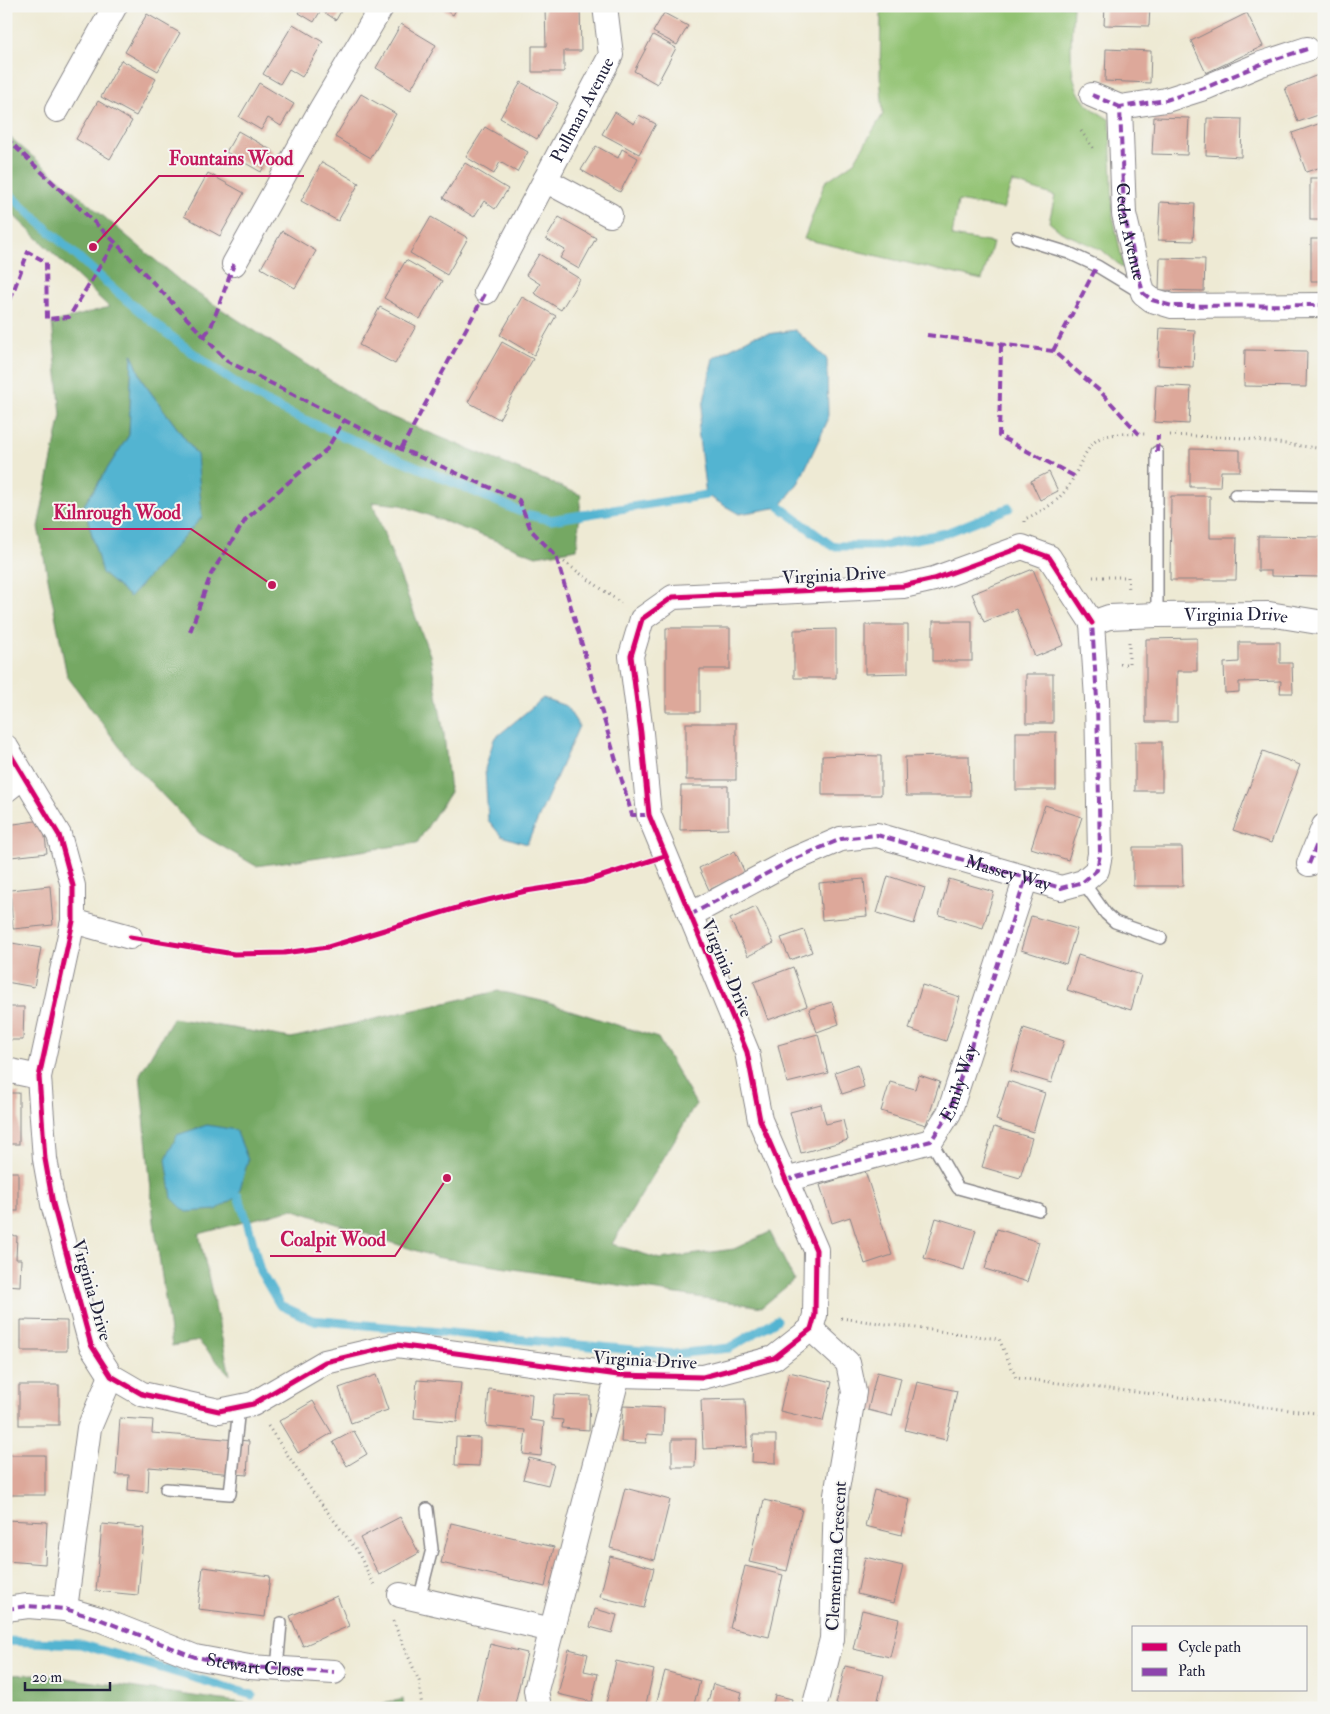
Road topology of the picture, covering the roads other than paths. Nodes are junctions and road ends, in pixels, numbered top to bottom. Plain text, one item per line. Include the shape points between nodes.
1 (115, 6) edge
2 (382, 6) edge
3 (605, 6) edge
4 (1307, 49) dead end
5 (1092, 95) dead end
6 (1120, 107) junction
7 (57, 110) dead end
8 (545, 180) junction
9 (610, 215) dead end
10 (1017, 237) dead end
11 (234, 264) dead end
12 (486, 292) dead end
13 (1143, 293) junction
14 (1324, 305) edge
15 (1158, 452) dead end
16 (1235, 496) dead end
17 (1324, 496) edge
18 (1158, 615) junction
19 (1092, 623) junction
20 (1324, 623) edge
21 (6, 747) edge
22 (15, 783) edge
23 (1324, 826) edge
24 (1309, 864) dead end
25 (1026, 878) junction
26 (1083, 882) junction
27 (690, 915) junction
28 (74, 921) junction
29 (130, 937) dead end
30 (1161, 938) dead end
31 (6, 1070) edge
32 (40, 1076) junction
33 (931, 1140) junction
34 (785, 1180) junction
35 (1039, 1210) dead end
36 (813, 1322) junction
37 (618, 1375) junction
38 (111, 1376) junction
39 (246, 1405) junction
40 (166, 1488) dead end
41 (427, 1509) dead end
42 (397, 1602) joint
43 (6, 1609) edge
44 (65, 1609) junction
45 (281, 1623) dead end
46 (552, 1630) junction
47 (278, 1669) junction
48 (334, 1672) dead end
49 (540, 1708) edge
50 (814, 1708) edge

1 - 7 street
2 - 11 street
3 - 8 street, Pullman Avenue via 611,55
4 - 6 street via 1199,90 1166,100
5 - 6 street
6 - 13 street, Cedar Avenue via 1124,214
8 - 9 street, Pullman Avenue
8 - 12 street, Pullman Avenue
10 - 13 lane via 1069,253
13 - 14 street, Cedar Avenue via 1152,300 1172,306
15 - 18 lane
16 - 17 lane
18 - 19 street, Virginia Drive via 1109,617
18 - 20 street, Virginia Drive via 1269,614
19 - 26 street via 1100,854 1097,870
19 - 27 street, Virginia Drive via 1050,558 1022,547 934,579 902,586 673,597 642,618 631,656 649,815
21 - 22 street, Virginia Drive
22 - 28 street, Virginia Drive via 59,835 73,886
23 - 24 street
25 - 26 street, Massey Way via 1061,888
25 - 27 street, Massey Way via 877,835 841,839 790,861
25 - 33 street, Emily Way via 949,1113
26 - 30 lane via 1115,922
27 - 34 street, Virginia Drive via 747,1052 760,1120
28 - 29 street
28 - 32 street, Virginia Drive
31 - 32 street
32 - 38 street, Virginia Drive via 45,1160 53,1204 91,1344
33 - 34 street, Emily Way
33 - 35 lane via 958,1188
34 - 36 street, Virginia Drive via 816,1250
36 - 37 street, Virginia Drive via 774,1358 703,1377
36 - 50 street, Clementina Crescent via 848,1364 854,1392 836,1495 832,1639
37 - 39 street, Virginia Drive via 397,1345 325,1362
37 - 46 street
38 - 39 street, Virginia Drive via 142,1394 219,1411
38 - 44 street via 89,1428
39 - 40 lane via 230,1494
41 - 42 lane via 432,1548
42 - 46 street
43 - 44 street, Stewart Close via 28,1606
44 - 47 street, Stewart Close via 195,1657
45 - 47 lane
46 - 49 street via 536,1690
47 - 48 street, Stewart Close

